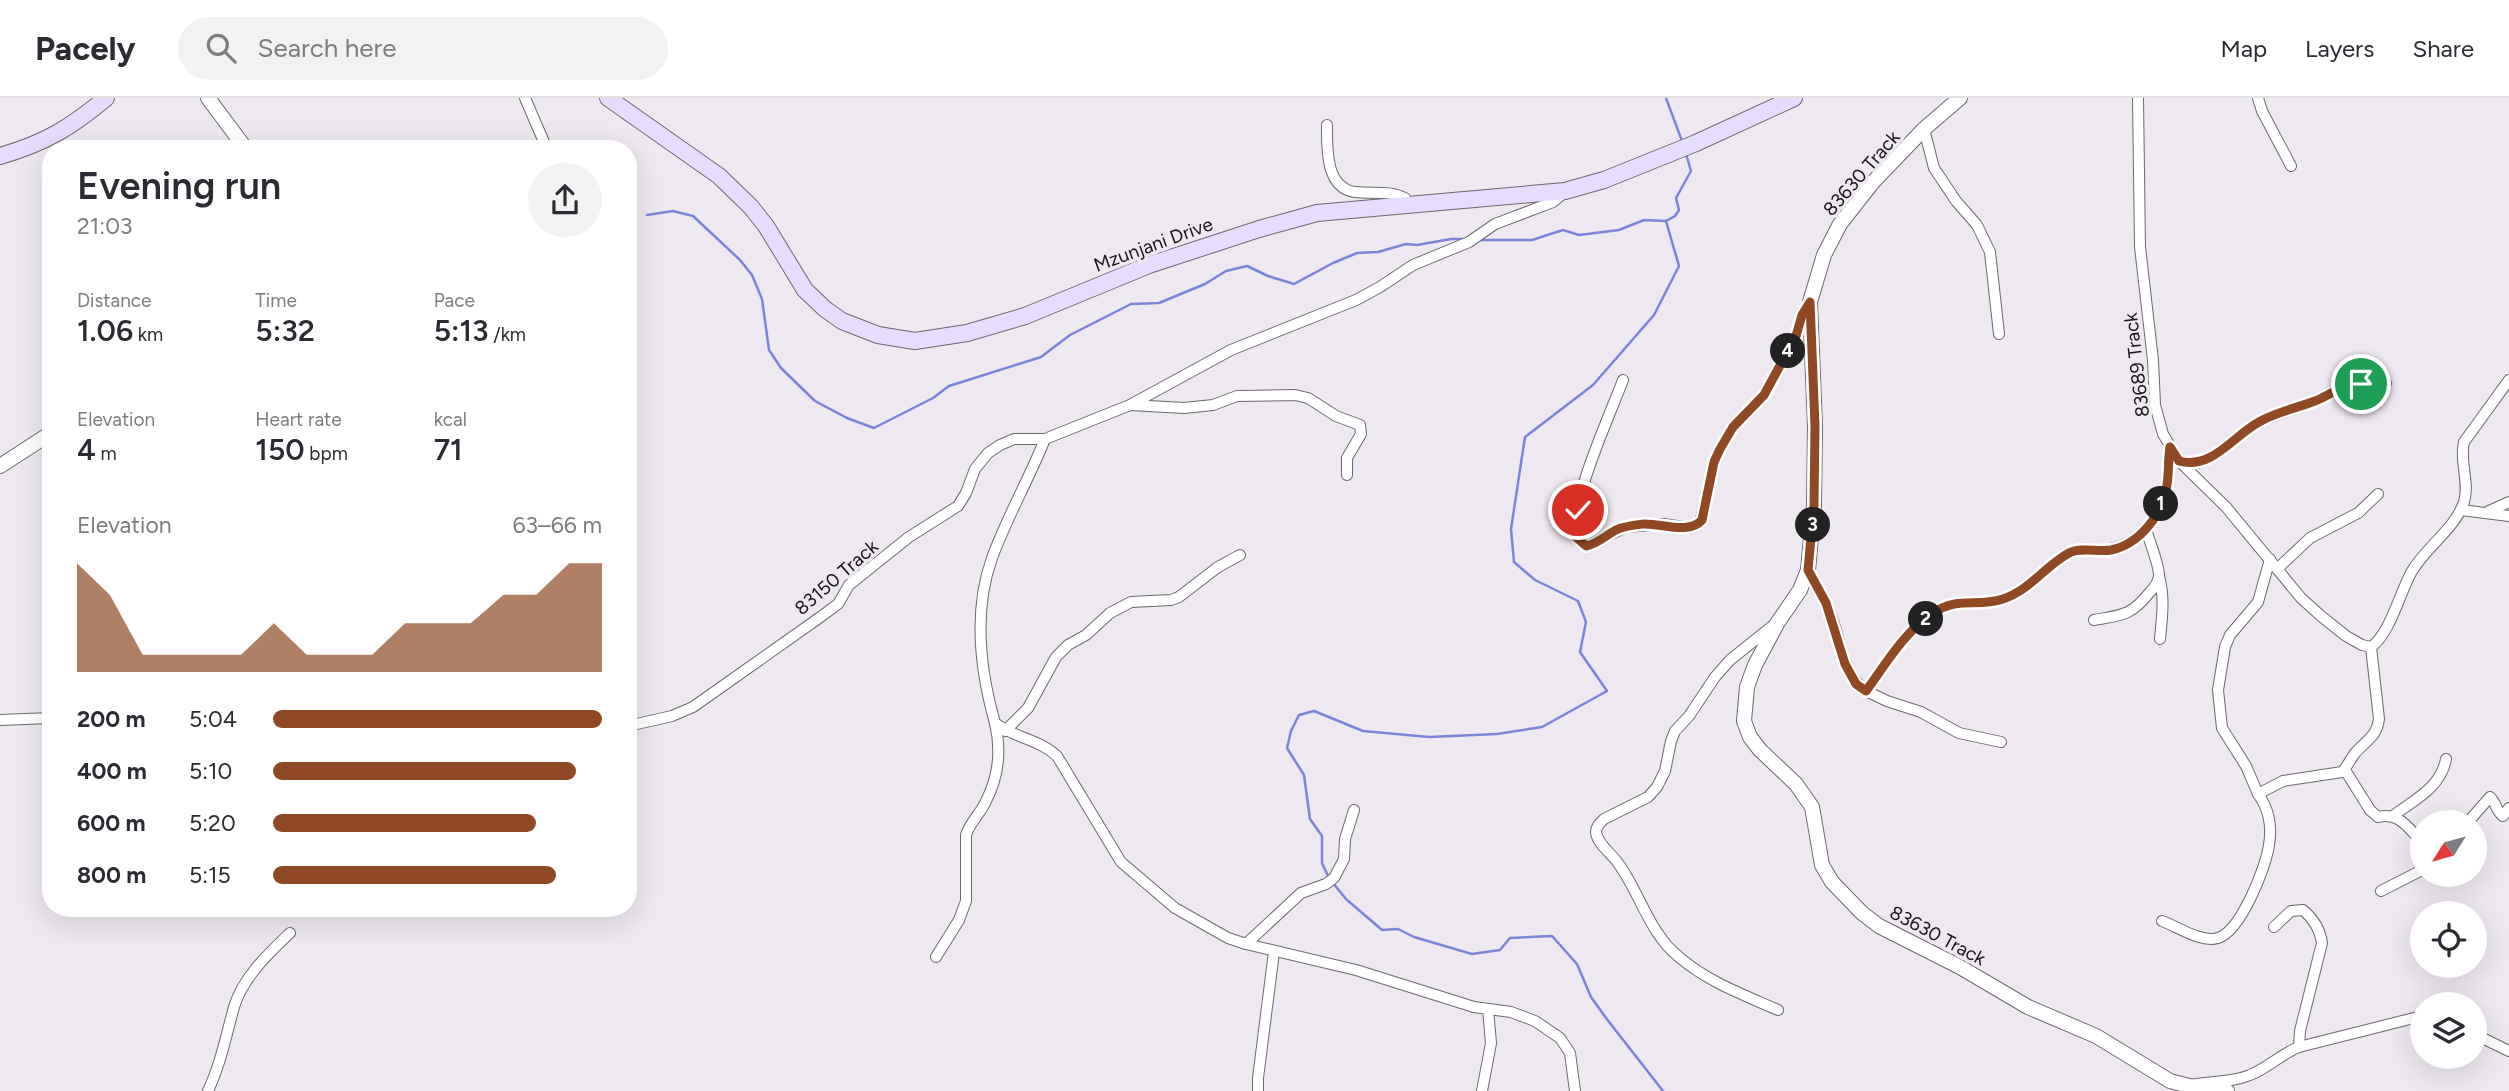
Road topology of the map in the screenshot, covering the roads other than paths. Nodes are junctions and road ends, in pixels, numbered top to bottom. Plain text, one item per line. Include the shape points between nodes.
1 (106, 98) edge
2 (208, 98) edge
3 (525, 98) edge
4 (608, 98) edge
5 (1794, 98) edge
6 (1960, 98) edge
7 (2138, 98) edge
8 (2258, 98) edge
9 (1326, 125) dead end
10 (1924, 129) junction
11 (48, 140) edge
12 (239, 140) edge
13 (543, 140) edge
14 (42, 142) edge
15 (0, 156) edge
16 (2291, 166) dead end
17 (1565, 191) junction
18 (1408, 205) junction
19 (1810, 302) junction
20 (1999, 334) dead end
21 (1623, 380) dead end
22 (2509, 380) edge
23 (2386, 383) dead end
24 (1130, 405) junction
25 (42, 439) edge
26 (1045, 439) junction
27 (2170, 447) junction
28 (2179, 461) junction
29 (0, 466) edge
30 (1347, 475) dead end
31 (2378, 494) dead end
32 (2509, 502) edge
33 (2461, 510) junction
34 (2488, 512) junction
35 (2509, 516) edge
36 (2146, 529) junction
37 (1240, 555) dead end
38 (2270, 559) junction
39 (2277, 569) junction
40 (1808, 570) junction
41 (2159, 576) junction
42 (2094, 620) dead end
43 (1777, 622) junction
44 (2160, 639) dead end
45 (2371, 647) junction
46 (1866, 691) junction
47 (42, 718) edge
48 (0, 720) edge
49 (995, 723) junction
50 (637, 724) edge
51 (1005, 731) junction
52 (2001, 742) dead end
53 (2446, 758) dead end
54 (2345, 770) junction
55 (2258, 794) junction
56 (2509, 808) edge
57 (1354, 810) dead end
58 (2479, 810) edge
59 (2395, 816) junction
60 (2410, 830) edge
61 (2410, 876) edge
62 (2381, 891) dead end
63 (2162, 921) dead end
64 (2274, 927) dead end
65 (290, 933) dead end
66 (1246, 944) junction
67 (1275, 952) junction
68 (936, 957) dead end
69 (1488, 1009) junction
70 (1778, 1010) dead end
71 (2410, 1020) edge
72 (2487, 1040) edge
73 (2299, 1047) junction
74 (2509, 1051) edge
75 (2183, 1086) junction
76 (208, 1091) edge
77 (1258, 1091) edge
78 (1482, 1091) edge
79 (1575, 1091) edge
80 (2227, 1091) edge

1 - 11 main road
2 - 12 street
3 - 13 street
4 - 18 main road, Mzunjani Drive via 719,176 751,207 805,290 825,309 878,335 915,341 967,333 1025,316 1149,265 1317,213
5 - 17 main road, Mzunjani Drive via 1696,143
6 - 10 street, 83630 Track
7 - 27 street, 83689 Track via 2140,247 2154,405
8 - 16 street
9 - 18 street via 1328,164 1343,187 1355,192 1394,193
10 - 19 street, 83630 Track via 1840,224 1824,255
10 - 20 street via 1934,168 1977,225 1990,252
14 - 15 main road
17 - 18 main road, Mzunjani Drive
17 - 24 street, 83150 Track via 1553,202 1495,224 1473,239 1413,265 1356,300 1231,350
19 - 21 street via 1764,395 1723,443 1700,523 1689,528 1633,525 1586,546 1576,537 1575,523
19 - 40 street, 83630 Track via 1815,426
22 - 33 street via 2464,442 2467,487
23 - 28 street via 2337,389 2258,422 2198,463
24 - 26 street, 83150 Track
24 - 30 street via 1184,408 1269,394 1308,398 1360,425 1361,434 1347,458
25 - 29 street
26 - 49 street via 999,542 984,589 983,680
26 - 50 street, 83150 Track via 1000,444 975,469 958,506 909,537 849,585 838,604 820,618 693,707
27 - 28 street, 83689 Track
27 - 36 street via 2167,485 2154,521
28 - 38 street, 83689 Track
31 - 39 street via 2358,513 2310,538
32 - 34 street
33 - 34 street
33 - 45 street via 2417,563 2383,634
34 - 35 street
36 - 41 street
36 - 46 street via 2121,547 2072,551 2022,590 2004,598 1987,603 1960,601 1937,611 1904,640
37 - 51 street via 1179,597 1131,602 1110,613 1056,657 1028,708
38 - 39 street, 83689 Track
38 - 55 street via 2258,602 2225,647 2218,690 2222,728
39 - 45 street, 83689 Track via 2320,616 2346,636
40 - 43 street, 83630 Track
40 - 46 street via 1830,614 1845,664 1856,684
41 - 42 street via 2134,610 2119,618
41 - 44 street via 2164,592
43 - 70 street via 1715,677 1675,731 1657,787 1598,824 1596,831 1673,952 1719,984
43 - 75 street, 83630 Track via 1747,687 1744,721 1760,750 1796,784 1812,807 1822,865 1832,882 1862,913 1898,937 2028,1007 2096,1036
45 - 54 street via 2378,727
46 - 52 street via 1959,733
47 - 48 street
49 - 51 street
49 - 68 street via 999,759 986,801 966,835 966,901
51 - 66 street via 1057,756 1112,849 1133,873 1175,908
53 - 59 street via 2444,772 2435,784
54 - 55 street via 2283,781
54 - 59 street via 2370,810 2378,817
55 - 63 street via 2269,816 2269,849 2236,923 2214,939
56 - 58 street via 2503,816 2490,797
57 - 66 street via 1344,859 1330,881 1301,893
59 - 60 street
61 - 62 street
64 - 73 street via 2291,911 2303,910 2321,935
65 - 76 street via 256,969 235,1005
66 - 67 street
67 - 69 street via 1356,970
67 - 77 street
69 - 78 street via 1492,1043
69 - 79 street via 1535,1021 1560,1038 1570,1053
71 - 73 street
72 - 74 street
73 - 75 street via 2248,1076
75 - 80 street, 83630 Track

